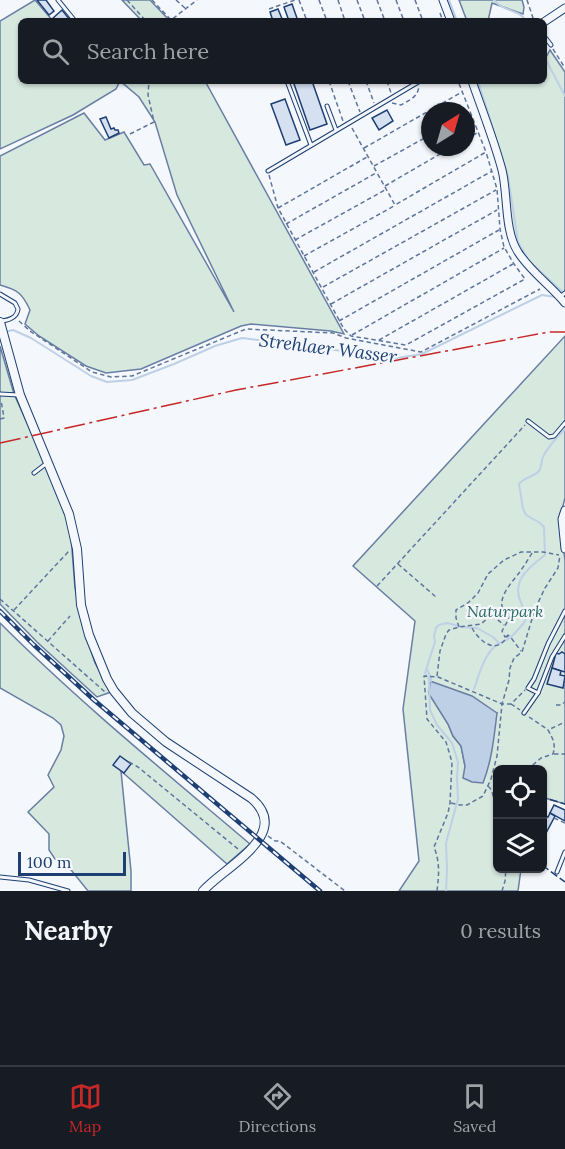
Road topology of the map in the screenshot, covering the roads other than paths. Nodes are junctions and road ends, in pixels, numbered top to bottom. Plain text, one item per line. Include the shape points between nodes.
1 (58, 0) edge
2 (443, 0) edge
3 (565, 8) edge
4 (73, 18) edge
5 (450, 18) edge
6 (547, 20) edge
7 (547, 40) edge
8 (551, 45) road end
9 (288, 84) edge
10 (414, 84) edge
11 (473, 84) edge
12 (327, 106) dead end
13 (336, 130) junction
14 (311, 145) junction
15 (268, 171) road end
16 (0, 294) edge
17 (563, 297) edge
18 (1, 326) edge
19 (2, 394) edge
20 (20, 395) junction
21 (528, 421) road end
22 (565, 423) edge
23 (48, 462) junction
24 (34, 473) dead end
25 (565, 510) edge
26 (563, 551) edge
27 (565, 611) edge
28 (565, 636) edge
29 (538, 693) junction
30 (524, 713) road end
31 (565, 852) edge
32 (557, 872) dead end
33 (0, 877) edge
34 (68, 891) edge
35 (203, 891) edge

1 - 4 lane
2 - 5 street
3 - 6 street
7 - 8 lane
9 - 14 lane
10 - 13 lane
11 - 17 street via 502,170 516,250
12 - 13 lane
13 - 14 lane
14 - 15 lane
16 - 18 lane via 15,303 18,312
18 - 20 street
19 - 20 lane
20 - 23 street
21 - 22 lane via 549,437
23 - 24 lane
23 - 35 street via 69,514 77,549 81,605 89,635 114,691 132,713 166,742 255,801 263,813 264,831 256,843
25 - 26 street
27 - 29 lane via 528,688
28 - 29 lane
29 - 30 lane
31 - 32 lane
33 - 34 lane

